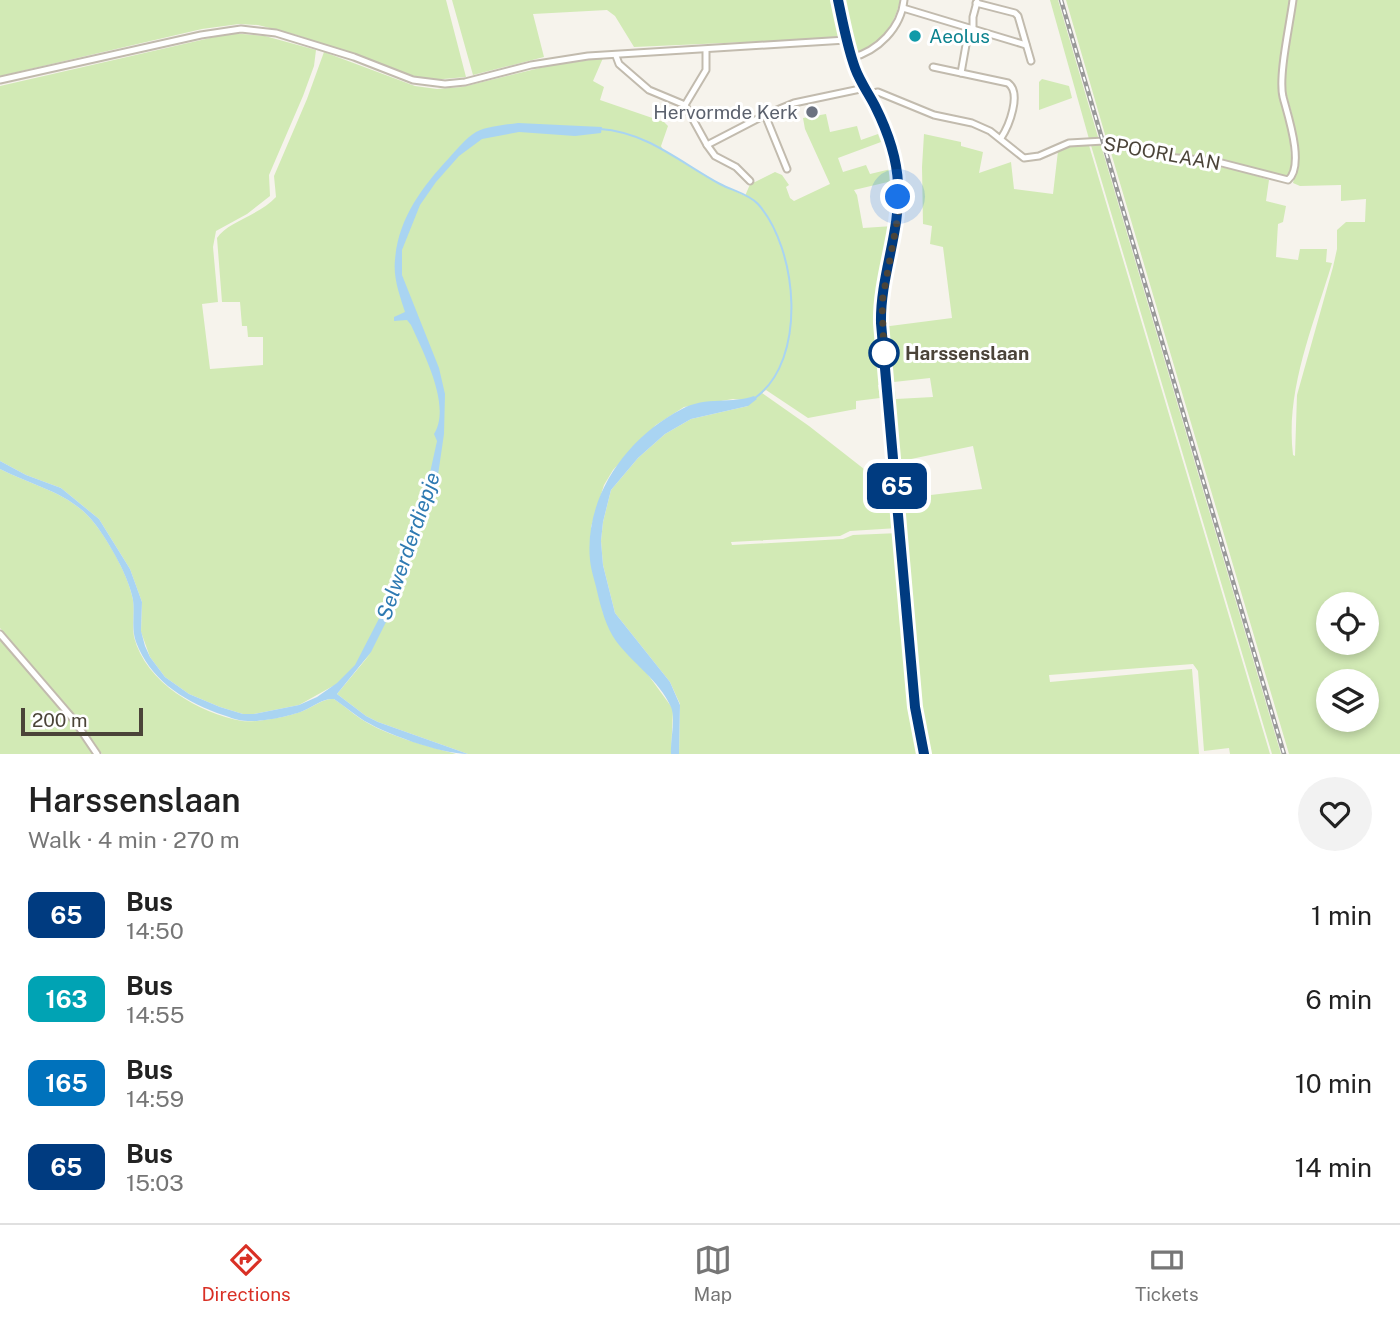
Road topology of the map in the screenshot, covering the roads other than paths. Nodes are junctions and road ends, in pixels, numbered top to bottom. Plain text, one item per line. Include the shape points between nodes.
1 (838, 0) edge
2 (904, 0) edge
3 (1293, 0) edge
4 (977, 2) edge
5 (903, 8) junction
6 (971, 29) junction
7 (846, 40) junction
8 (1026, 45) junction
9 (706, 50) junction
10 (616, 56) junction
11 (852, 58) junction
12 (1031, 61) dead end
13 (933, 67) dead end
14 (961, 73) junction
15 (0, 80) edge
16 (867, 91) junction
17 (685, 105) junction
18 (765, 115) junction
19 (1001, 138) junction
20 (707, 145) junction
21 (787, 169) dead end
22 (750, 181) dead end
23 (0, 634) edge
24 (97, 754) edge
25 (923, 754) edge

1 - 7 main road
2 - 5 street
3 - 19 street, SPOORLAAN via 1282,90 1295,148 1290,180 1104,141 1069,143 1027,158
4 - 6 street
4 - 8 street via 1015,13
5 - 6 street
5 - 11 street via 881,43 866,55
6 - 8 street
6 - 14 street
7 - 9 street
7 - 11 main road
8 - 12 street
9 - 10 street
9 - 17 street via 706,68
10 - 15 street via 550,62 459,83 431,83 284,35 241,29
10 - 17 street via 649,90
11 - 16 main road
13 - 14 street
14 - 19 street via 1012,86 1012,107
16 - 18 street via 798,102
16 - 19 street, SPOORLAAN via 972,124
16 - 25 main road via 888,136 898,183 899,211 881,323
17 - 20 street
18 - 20 street
18 - 21 street
20 - 22 street
23 - 24 street

